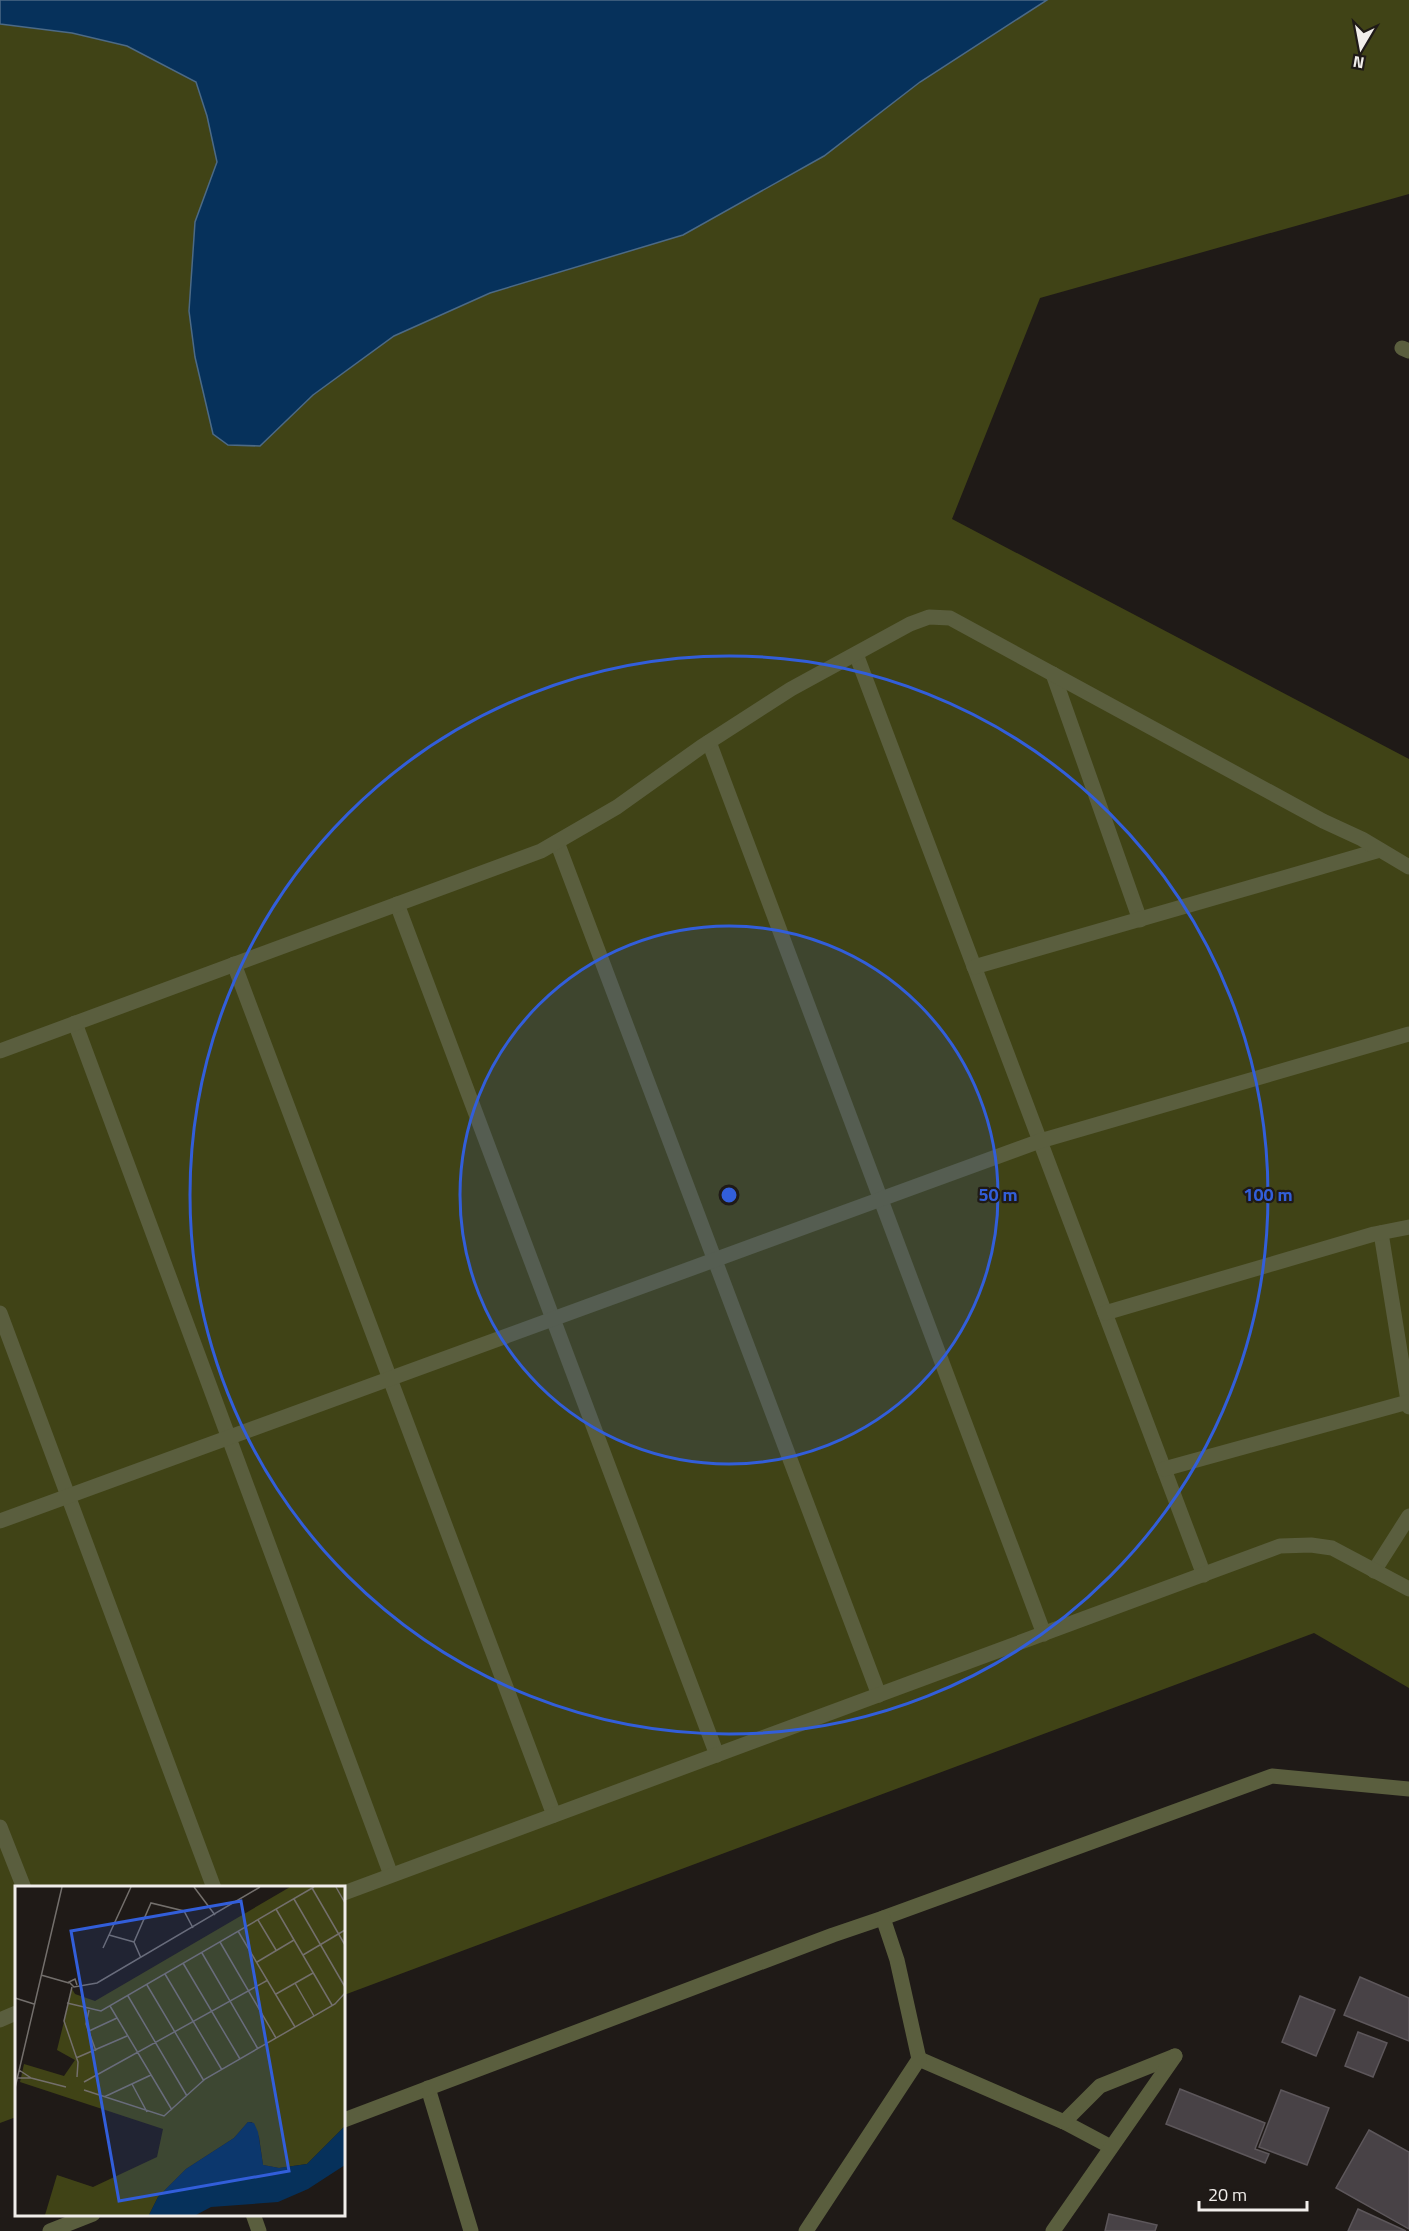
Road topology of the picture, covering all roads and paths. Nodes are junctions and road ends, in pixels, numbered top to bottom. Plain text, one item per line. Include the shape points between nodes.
1 (856, 654) junction
2 (1053, 674) junction
3 (709, 742) junction
4 (557, 842) junction
5 (1380, 850) junction
6 (1409, 867) edge
7 (397, 904) junction
8 (1140, 920) junction
9 (234, 964) junction
10 (974, 967) junction
11 (75, 1023) junction
12 (1409, 1034) edge
13 (0, 1051) edge
14 (1040, 1140) junction
15 (880, 1199) junction
16 (1409, 1227) edge
17 (1380, 1233) junction
18 (714, 1260) junction
19 (0, 1313) edge
20 (1105, 1313) junction
21 (552, 1319) junction
22 (389, 1378) junction
23 (1408, 1402) edge
24 (1409, 1407) edge
25 (229, 1437) junction
26 (1164, 1469) junction
27 (68, 1496) junction
28 (1409, 1516) edge
29 (0, 1521) edge
30 (1374, 1571) junction
31 (1204, 1575) junction
32 (1409, 1589) edge
33 (1044, 1634) junction
34 (879, 1695) junction
35 (717, 1755) junction
36 (1409, 1789) edge
37 (554, 1815) junction
38 (0, 1827) edge
39 (391, 1875) junction
40 (24, 1886) edge
41 (214, 1886) edge
42 (345, 1893) edge
43 (883, 1918) junction
44 (15, 2013) edge
45 (0, 2020) edge
46 (920, 2059) junction
47 (428, 2088) junction
48 (345, 2120) edge
49 (1064, 2122) junction
50 (1111, 2147) junction
51 (88, 2216) edge
52 (254, 2216) edge
53 (50, 2231) edge
54 (259, 2231) edge
55 (471, 2231) edge
56 (806, 2231) edge
57 (1053, 2231) edge

1 - 2 street via 910,624 929,617 950,618
1 - 3 street via 791,689
1 - 10 street
2 - 5 street
2 - 8 street
3 - 4 street via 616,807
3 - 15 street
4 - 7 street
4 - 18 street
5 - 6 street
5 - 8 street
7 - 9 street
7 - 21 street
8 - 10 street
9 - 11 street
9 - 22 street
10 - 14 street
11 - 13 street
11 - 25 street
12 - 14 street
14 - 15 street
14 - 20 street
15 - 18 street
15 - 33 street
16 - 17 street
17 - 20 street
17 - 23 street
18 - 21 street
18 - 34 street
19 - 27 street
20 - 26 street
21 - 22 street
21 - 35 street
22 - 25 street
22 - 37 street
23 - 24 street
23 - 26 street
25 - 27 street
25 - 39 street
26 - 31 street
27 - 29 street
27 - 41 street
28 - 30 street
30 - 31 street via 1332,1548 1311,1545 1280,1546
30 - 32 street
31 - 33 street
33 - 34 street
34 - 35 street
35 - 37 street
36 - 43 street via 1272,1776
37 - 39 street
38 - 40 street
39 - 42 street
43 - 46 street
43 - 47 street
44 - 45 street
46 - 49 street
46 - 56 street
47 - 48 street
47 - 55 street
49 - 50 street
49 - 50 street via 1100,2086 1175,2056
50 - 57 street
51 - 53 street
52 - 54 street

